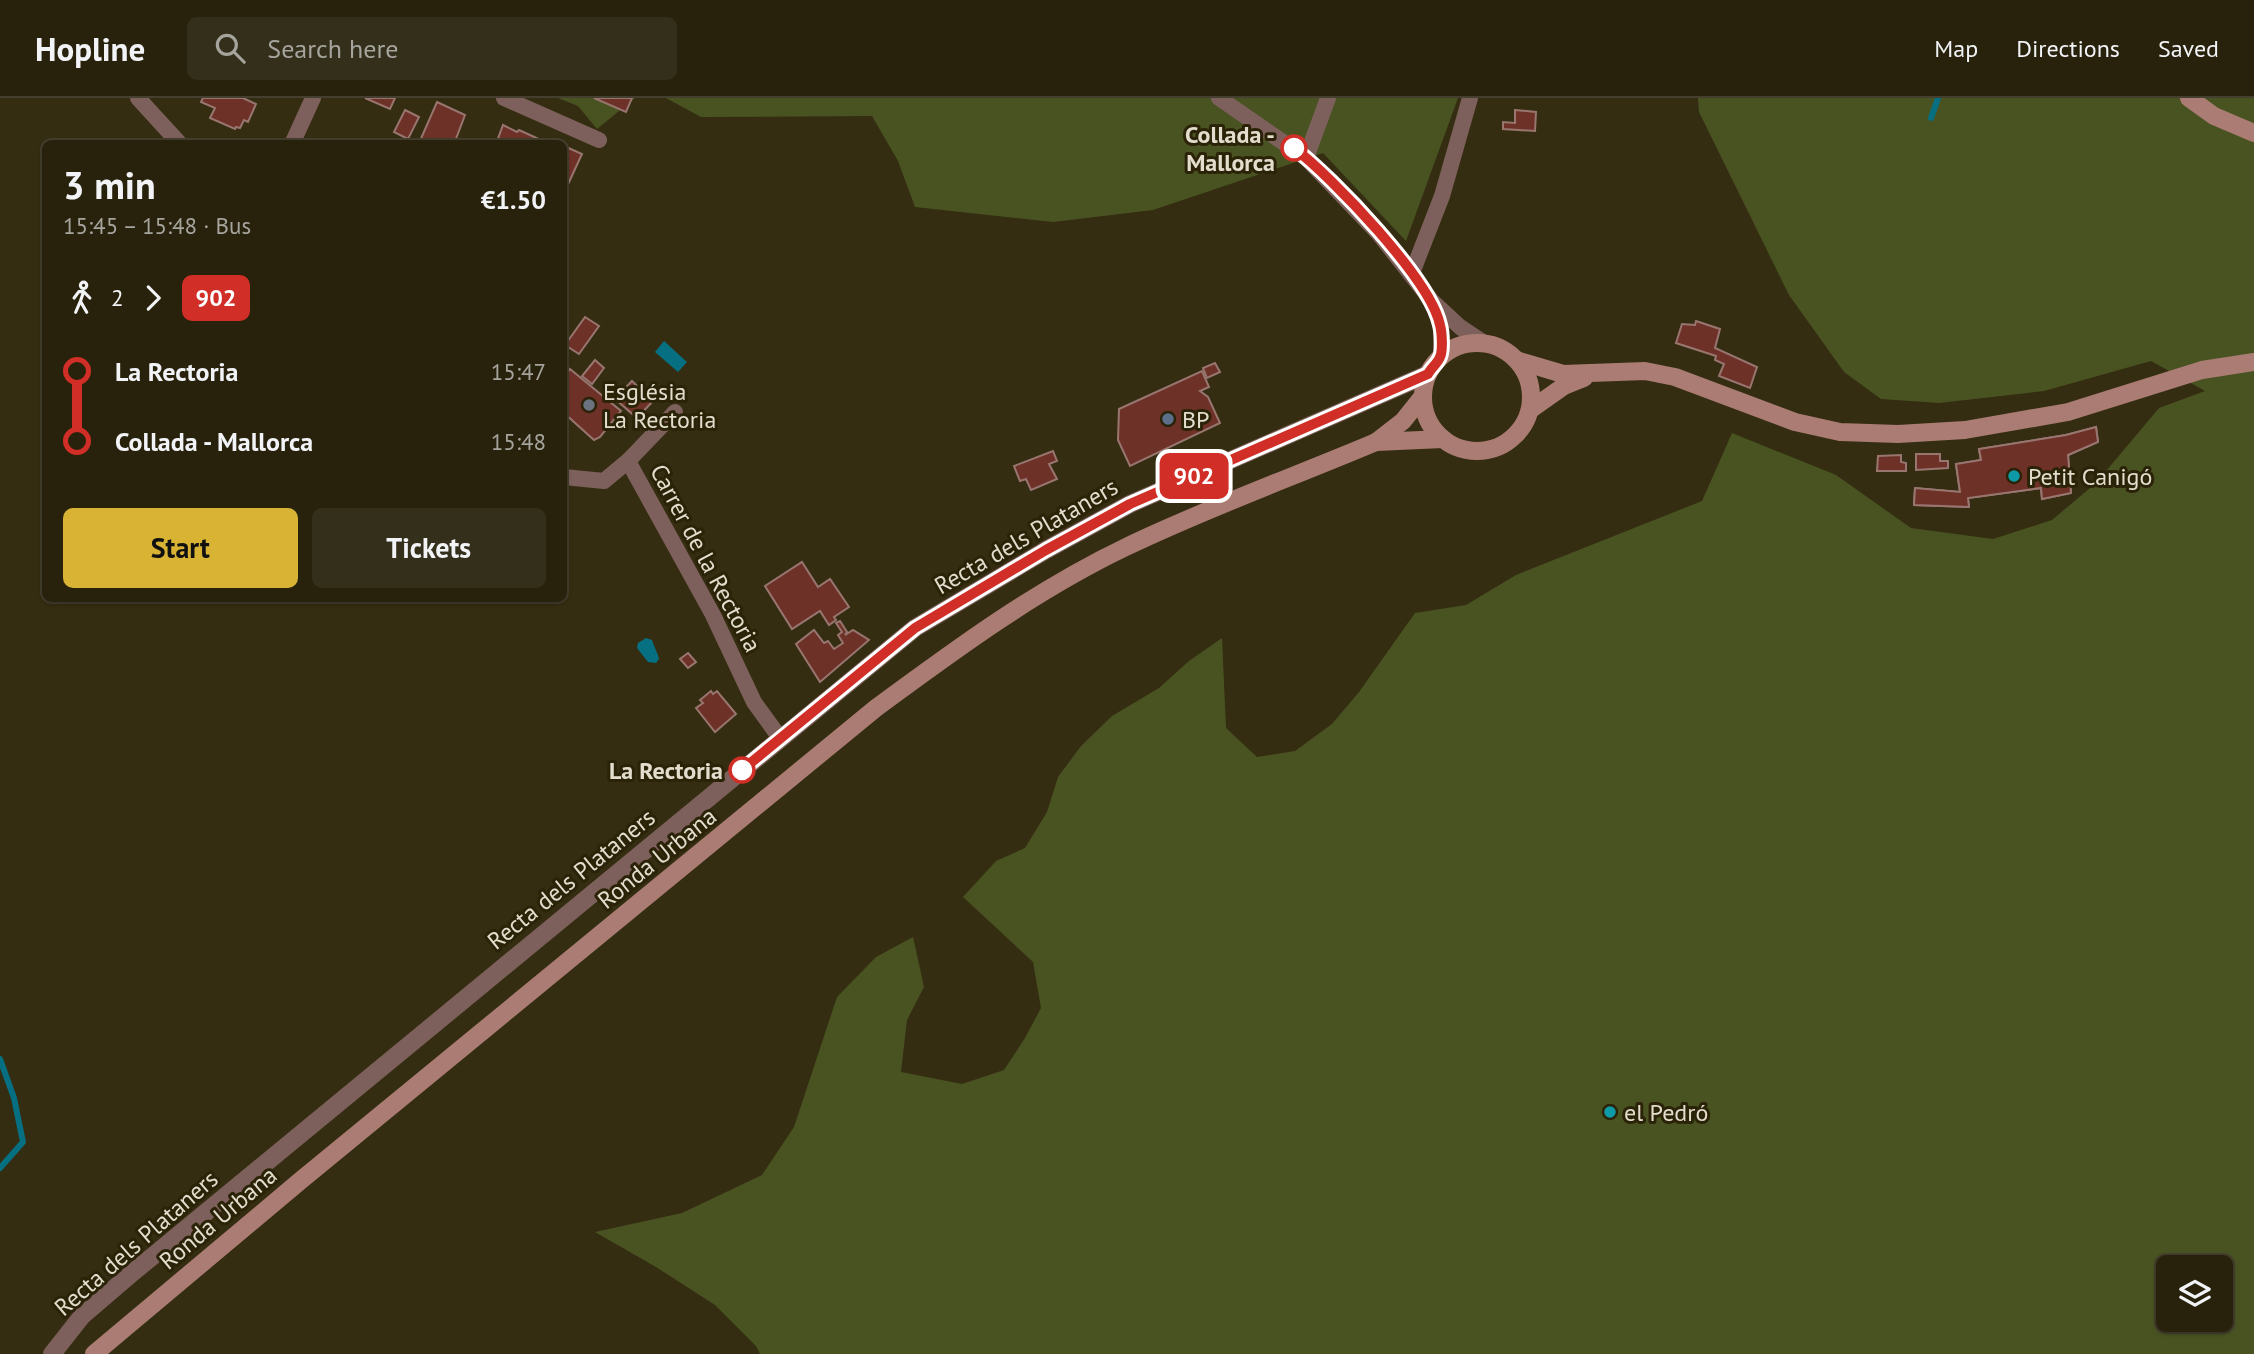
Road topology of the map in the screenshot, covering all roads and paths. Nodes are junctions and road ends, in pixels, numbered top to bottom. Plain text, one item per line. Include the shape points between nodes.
1 (138, 98) edge
2 (313, 98) edge
3 (504, 98) edge
4 (1219, 98) edge
5 (1328, 98) edge
6 (1470, 98) edge
7 (2189, 98) edge
8 (2254, 133) edge
9 (176, 140) edge
10 (294, 140) edge
11 (599, 140) dead end
12 (1307, 158) junction
13 (1412, 273) junction
14 (1431, 300) junction
15 (1484, 342) junction
16 (1441, 356) junction
17 (1519, 361) junction
18 (2254, 362) edge
19 (1428, 374) junction
20 (1591, 374) junction
21 (1423, 396) junction
22 (1530, 410) junction
23 (675, 412) dead end
24 (1443, 439) junction
25 (1376, 442) junction
26 (628, 461) junction
27 (567, 477) edge
28 (780, 738) junction
29 (52, 1354) edge
30 (94, 1354) edge

1 - 9 street
2 - 10 street
3 - 11 street
4 - 12 street
5 - 12 street
6 - 13 street via 1442,196
7 - 8 main road via 2214,116
12 - 13 street
13 - 14 street
14 - 15 street
14 - 16 street via 1441,326
15 - 16 main road via 1461,345
15 - 17 main road
16 - 19 main road, Ronda Urbana
17 - 20 main road via 1563,374
17 - 22 main road via 1531,384
18 - 20 main road via 2202,370 2068,412 1965,430 1898,434 1840,432 1796,422 1675,377 1645,371
19 - 21 main road, Ronda Urbana
19 - 28 street, Recta dels Plataners via 1130,504 1046,550 915,628
20 - 22 main road
21 - 24 main road via 1428,420
21 - 25 main road, Ronda Urbana via 1403,421
22 - 24 main road, Ronda Urbana via 1517,434 1494,448 1473,451
23 - 26 street
24 - 25 main road, Ronda Urbana
25 - 30 main road, Ronda Urbana via 1124,547 974,635 867,715
26 - 27 street, Carrer de la Rectoria via 604,481
26 - 28 street, Carrer de la Rectoria via 713,615 754,702
28 - 29 street, Recta dels Plataners via 131,1274 82,1316

